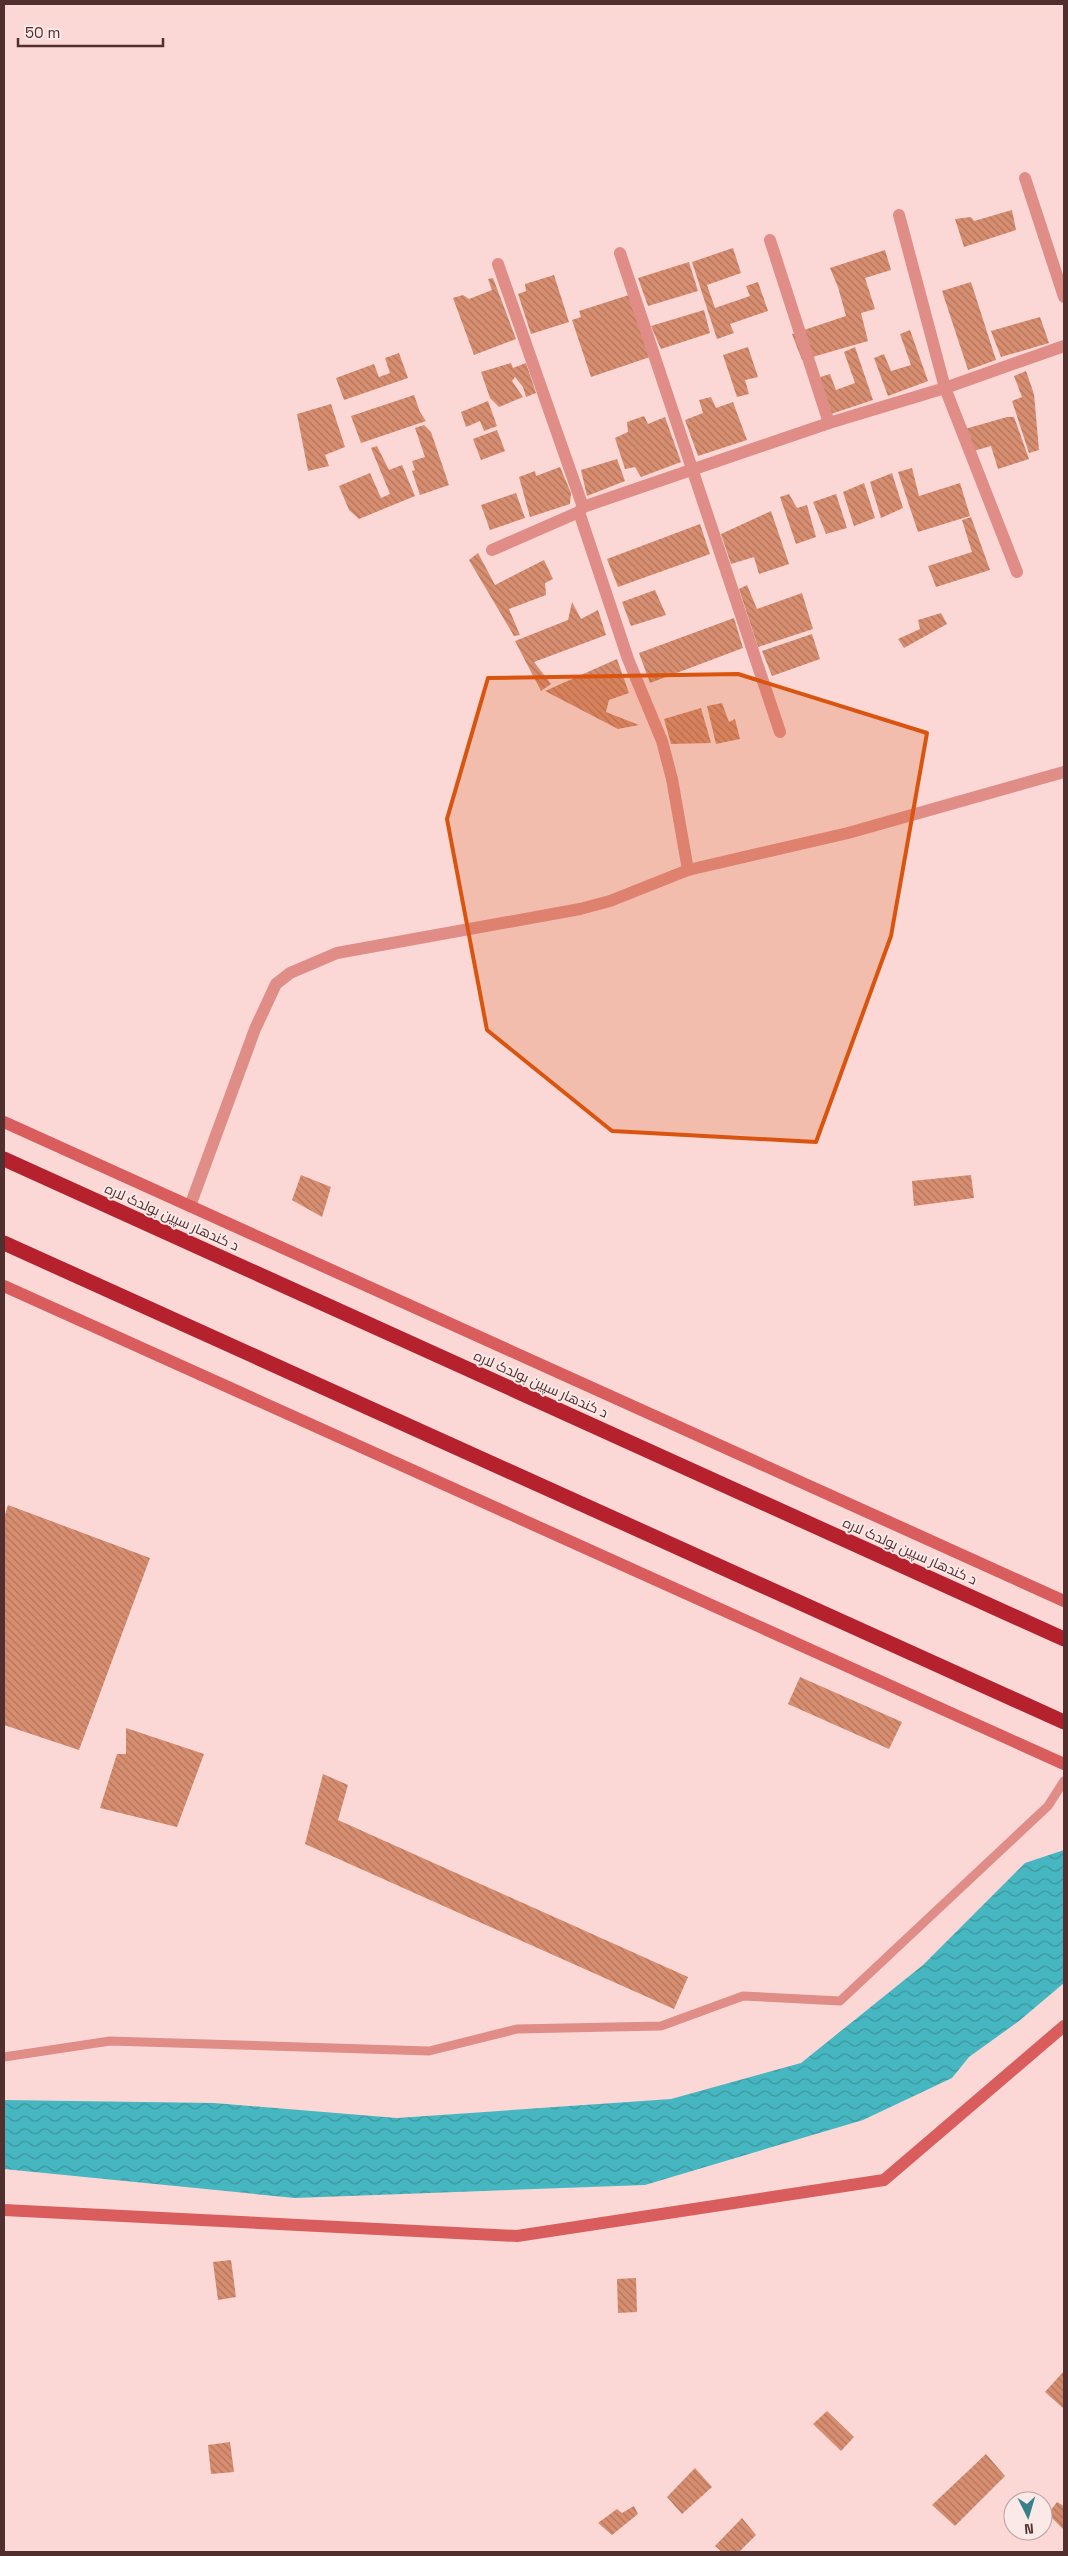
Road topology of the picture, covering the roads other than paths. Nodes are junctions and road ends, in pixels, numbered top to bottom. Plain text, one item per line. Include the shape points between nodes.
1 (1025, 178) dead end
2 (899, 215) dead end
3 (770, 240) dead end
4 (620, 253) dead end
5 (498, 264) dead end
6 (1064, 297) edge
7 (1064, 346) edge
8 (945, 388) junction
9 (829, 423) junction
10 (693, 469) junction
11 (581, 510) junction
12 (492, 550) dead end
13 (1017, 572) dead end
14 (780, 732) dead end
15 (1064, 772) edge
16 (688, 870) junction
17 (4, 1122) edge
18 (4, 1159) edge
19 (190, 1206) junction
20 (4, 1243) edge
21 (4, 1286) edge
22 (1064, 1601) edge
23 (1064, 1639) edge
24 (1064, 1722) edge
25 (1064, 1764) edge
26 (1064, 1781) edge
27 (1064, 2026) edge
28 (4, 2057) edge
29 (4, 2210) edge

1 - 6 street
2 - 8 street
3 - 9 street
4 - 10 street
5 - 11 street
7 - 8 street
8 - 9 street
8 - 13 street
9 - 10 street
10 - 11 street
10 - 14 street
11 - 12 street
11 - 16 street via 628,659 662,741
15 - 16 street via 848,833
16 - 19 street via 610,901 580,909 337,953 290,973 276,984 254,1029
17 - 19 street
18 - 23 highway, د کندهار سپین بولدک لاره
19 - 22 street
20 - 24 highway
21 - 25 street
26 - 28 lane via 1048,1806 840,2001 742,1996 661,2026 517,2030 430,2051 110,2041
27 - 29 street via 884,2180 517,2236

